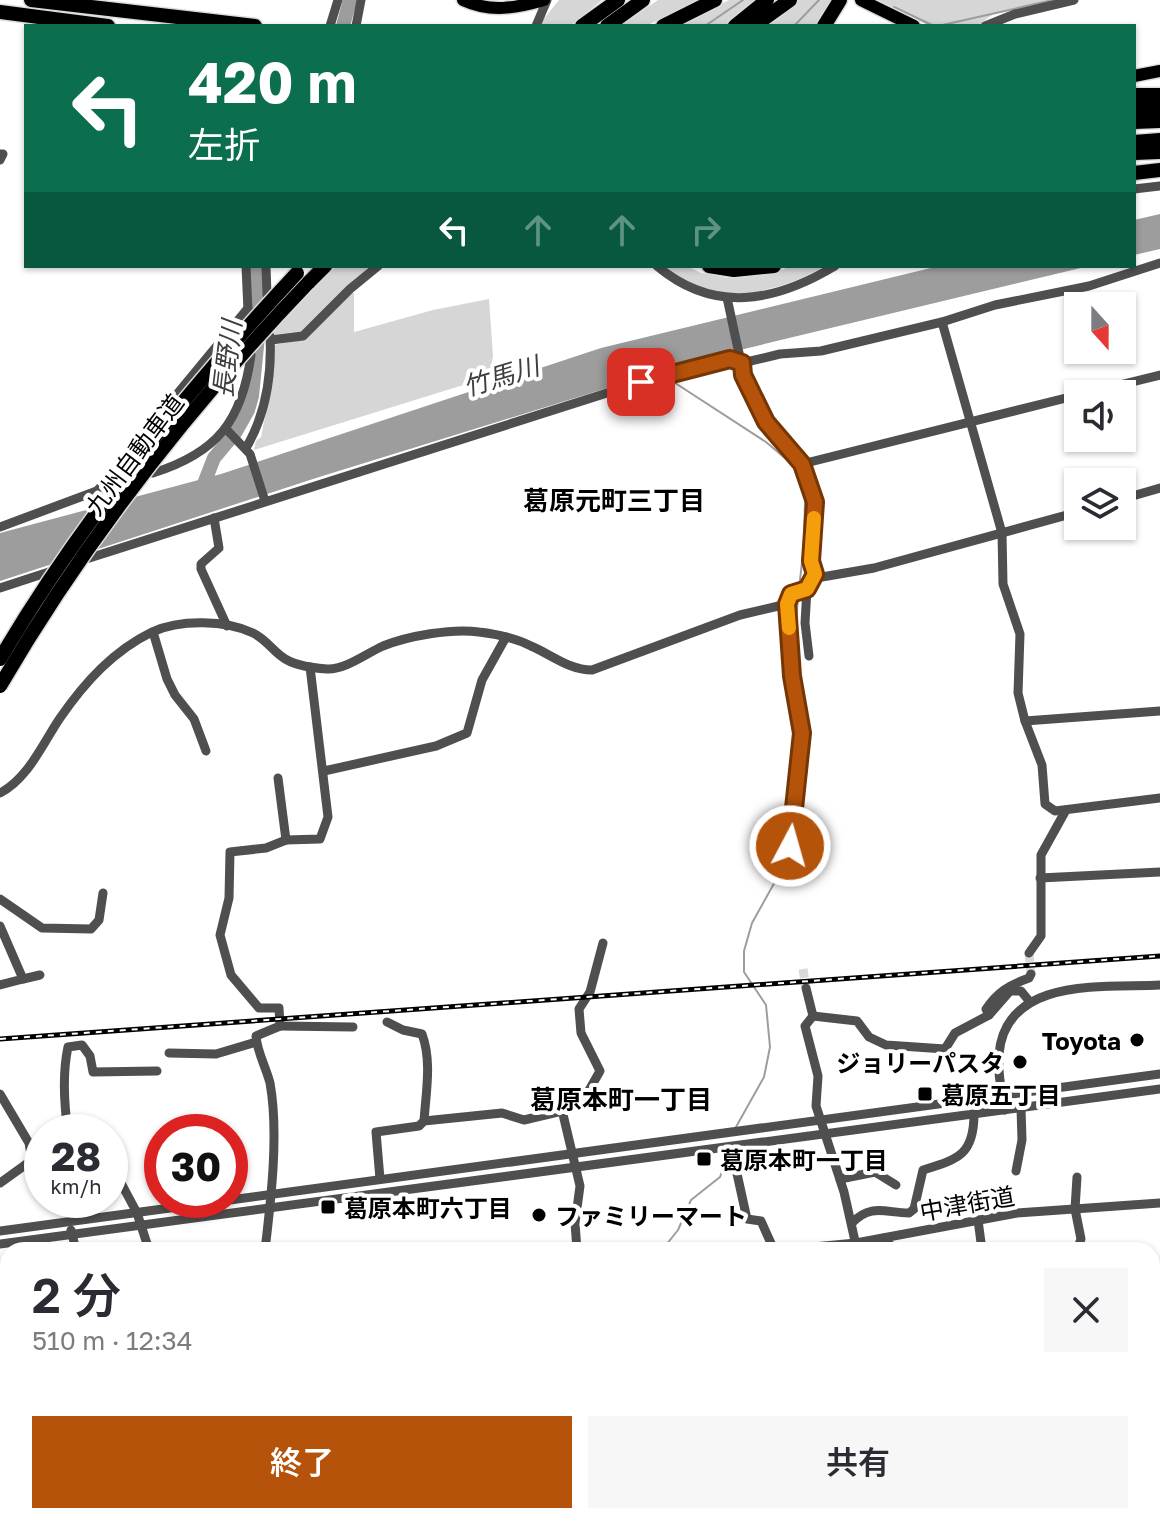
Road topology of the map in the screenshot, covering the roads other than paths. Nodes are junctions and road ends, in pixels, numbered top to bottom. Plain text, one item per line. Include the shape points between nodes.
1 (31, 0) edge
2 (338, 0) edge
3 (361, 0) edge
4 (463, 0) edge
5 (546, 0) edge
6 (618, 0) edge
7 (643, 0) edge
8 (715, 0) edge
9 (767, 0) edge
10 (790, 0) edge
11 (840, 0) edge
12 (861, 0) edge
13 (1074, 0) edge
14 (0, 12) edge
15 (93, 24) edge
16 (238, 24) edge
17 (331, 24) edge
18 (356, 24) edge
19 (537, 24) edge
20 (584, 24) edge
21 (610, 24) edge
22 (667, 24) edge
23 (737, 24) edge
24 (757, 24) edge
25 (825, 24) edge
26 (910, 24) edge
27 (990, 24) edge
28 (1160, 71) edge
29 (1136, 76) edge
30 (1136, 95) edge
31 (1160, 95) edge
32 (1160, 108) edge
33 (1136, 109) edge
34 (1160, 121) edge
35 (1136, 122) edge
36 (1160, 140) edge
37 (1136, 142) edge
38 (1160, 152) edge
39 (1136, 153) edge
40 (1160, 161) edge
41 (1136, 163) edge
42 (1160, 170) edge
43 (1136, 173) edge
44 (1160, 186) edge
45 (1136, 189) edge
46 (1160, 263) edge
47 (246, 268) edge
48 (266, 268) edge
49 (376, 268) edge
50 (660, 268) edge
51 (731, 268) edge
52 (762, 268) edge
53 (831, 268) edge
54 (303, 274) edge
55 (267, 295) dead end
56 (727, 298) junction
57 (942, 322) junction
58 (213, 350) junction
59 (251, 355) dead end
60 (741, 358) junction
61 (1160, 375) edge
62 (247, 380) junction
63 (1136, 381) edge
64 (1064, 399) edge
65 (972, 422) junction
66 (227, 430) junction
67 (243, 445) junction
68 (802, 464) junction
69 (153, 473) dead end
70 (1160, 488) edge
71 (1136, 495) edge
72 (264, 499) junction
73 (1064, 516) edge
74 (214, 518) junction
75 (0, 527) edge
76 (1002, 533) junction
77 (815, 574) junction
78 (0, 588) edge
79 (807, 589) junction
80 (787, 604) junction
81 (227, 626) junction
82 (153, 632) junction
83 (506, 637) junction
84 (809, 656) dead end
85 (0, 659) edge
86 (310, 667) junction
87 (0, 686) edge
88 (1160, 711) edge
89 (1025, 721) junction
90 (206, 751) dead end
91 (324, 771) junction
92 (278, 778) dead end
93 (0, 793) edge
94 (1160, 798) edge
95 (1066, 810) junction
96 (286, 840) junction
97 (778, 867) dead end
98 (1160, 872) edge
99 (1040, 878) junction
100 (103, 893) dead end
101 (0, 899) edge
102 (0, 926) edge
103 (603, 943) dead end
104 (1029, 953) tunnel mouth
105 (1031, 974) dead end
106 (40, 975) dead end
107 (23, 979) junction
108 (0, 985) edge
109 (1160, 985) edge
110 (806, 988) tunnel mouth
111 (1030, 1002) junction
112 (989, 1015) junction
113 (813, 1016) junction
114 (387, 1022) dead end
115 (280, 1026) junction
116 (353, 1027) dead end
117 (256, 1042) junction
118 (169, 1053) dead end
119 (157, 1071) dead end
120 (1160, 1074) edge
121 (1160, 1089) edge
122 (0, 1094) edge
123 (1003, 1095) junction
124 (1021, 1108) junction
125 (1005, 1110) junction
126 (562, 1111) junction
127 (66, 1114) edge
128 (974, 1114) junction
129 (821, 1120) junction
130 (424, 1121) junction
131 (824, 1134) junction
132 (24, 1135) edge
133 (573, 1153) junction
134 (734, 1160) dead end
135 (576, 1167) junction
136 (24, 1169) edge
137 (1016, 1171) dead end
138 (1077, 1177) dead end
139 (380, 1179) junction
140 (840, 1179) junction
141 (0, 1183) edge
142 (896, 1185) dead end
143 (272, 1194) junction
144 (128, 1196) edge
145 (248, 1197) edge
146 (1160, 1203) edge
147 (270, 1209) junction
148 (1075, 1209) junction
149 (144, 1212) edge
150 (137, 1213) junction
151 (978, 1220) junction
152 (70, 1222) junction
153 (852, 1223) junction
154 (142, 1226) junction
155 (0, 1231) edge
156 (72, 1236) junction
157 (884, 1238) junction
158 (18, 1242) edge
159 (74, 1242) edge
160 (147, 1242) edge
161 (266, 1242) edge
162 (576, 1242) edge
163 (770, 1242) edge
164 (855, 1242) edge
165 (870, 1242) edge
166 (888, 1242) edge
167 (981, 1242) edge
168 (1080, 1242) edge

1 - 16 highway
2 - 17 street
3 - 18 street
4 - 5 main road via 509,9
5 - 19 street
6 - 20 highway
7 - 21 highway
8 - 22 highway
9 - 23 highway
10 - 24 highway
11 - 25 highway
12 - 26 main road
13 - 27 street
14 - 15 highway
28 - 29 main road
30 - 31 highway
32 - 33 highway
34 - 35 highway
36 - 37 highway
38 - 39 highway
40 - 41 highway
42 - 43 highway
44 - 45 street
46 - 57 street
47 - 58 street via 248,311
48 - 55 street
49 - 67 street via 303,336 270,337 268,388 256,431
50 - 56 street via 691,290
51 - 52 highway
53 - 56 street via 791,289
54 - 85 highway, 九州自動車道, bridge via 206,374 146,448
54 - 87 highway, 九州自動車道, bridge via 174,434 57,595
56 - 60 street
57 - 60 street via 821,351
57 - 65 street
58 - 62 street
58 - 75 street via 101,490
59 - 62 street
60 - 68 street via 743,375 766,422
60 - 72 street via 673,372
61 - 63 street
62 - 66 street
64 - 65 street
65 - 68 street
65 - 76 street
66 - 67 street
66 - 69 street via 183,464
67 - 72 street
68 - 77 street via 815,502
70 - 71 street
72 - 74 street
73 - 76 street
74 - 78 street
74 - 81 street via 219,548 201,569
76 - 77 street via 874,568
76 - 89 street via 1003,584 1020,634 1018,693
77 - 79 street
79 - 80 street via 791,594
79 - 84 street
80 - 83 street via 740,615 592,670 578,670
80 - 97 street via 802,733 790,846
81 - 82 street via 191,624
81 - 86 street via 256,634 284,659
82 - 90 street via 167,679 194,719
82 - 93 street via 103,665 19,779
83 - 86 street via 474,631 415,636 332,670
83 - 91 street via 482,680 467,733 436,746
86 - 91 street
88 - 89 street
89 - 95 street via 1039,754 1045,804
91 - 96 street via 328,817 320,839
92 - 96 street
94 - 95 street
95 - 99 street via 1041,855
96 - 115 street via 230,852 229,898 220,935 231,975 259,1008 279,1008
98 - 99 street
99 - 104 street via 1041,936
100 - 101 street via 99,920 91,929 42,928
102 - 107 street
103 - 126 street via 590,992 579,1009 581,1033 600,1071 584,1099 561,1106
105 - 112 street via 996,995 986,1009
106 - 107 street
107 - 108 street
109 - 111 street via 1061,990
110 - 113 street
111 - 112 street via 1021,991 1010,991
111 - 123 street via 1008,1024 1002,1039
112 - 113 street via 955,1033 945,1049 886,1045 869,1037 857,1021
113 - 129 street via 805,1026 818,1076 816,1106
114 - 130 street via 422,1034 428,1072
115 - 116 street
115 - 117 street via 258,1033
117 - 118 street via 216,1054
117 - 143 street via 270,1084
119 - 127 street via 93,1072 82,1045 68,1047
120 - 123 street
121 - 124 street
122 - 132 street
123 - 125 street
123 - 129 street
124 - 125 street
124 - 137 street
125 - 128 street
126 - 130 street via 524,1120 502,1113
126 - 133 street
128 - 131 street
128 - 153 street via 974,1129 962,1156 923,1170 914,1209 870,1211
129 - 131 street
129 - 133 street
130 - 139 street via 376,1132
131 - 135 street
131 - 140 street
133 - 135 street
133 - 139 street
134 - 163 street via 747,1219 761,1221
135 - 147 street
135 - 162 street
136 - 141 street
138 - 148 street
139 - 143 street
140 - 142 street via 875,1172
140 - 153 street
143 - 145 street
143 - 147 street
144 - 150 street
146 - 148 street, 中津街道
147 - 154 street
147 - 161 street
148 - 151 street, 中津街道
148 - 168 street
149 - 150 street
150 - 152 street
150 - 154 street
151 - 157 street, 中津街道
151 - 167 street
152 - 155 street
152 - 156 street
153 - 164 street
154 - 156 street
154 - 160 street
156 - 158 street
156 - 159 street
157 - 165 street, 中津街道
157 - 166 street

